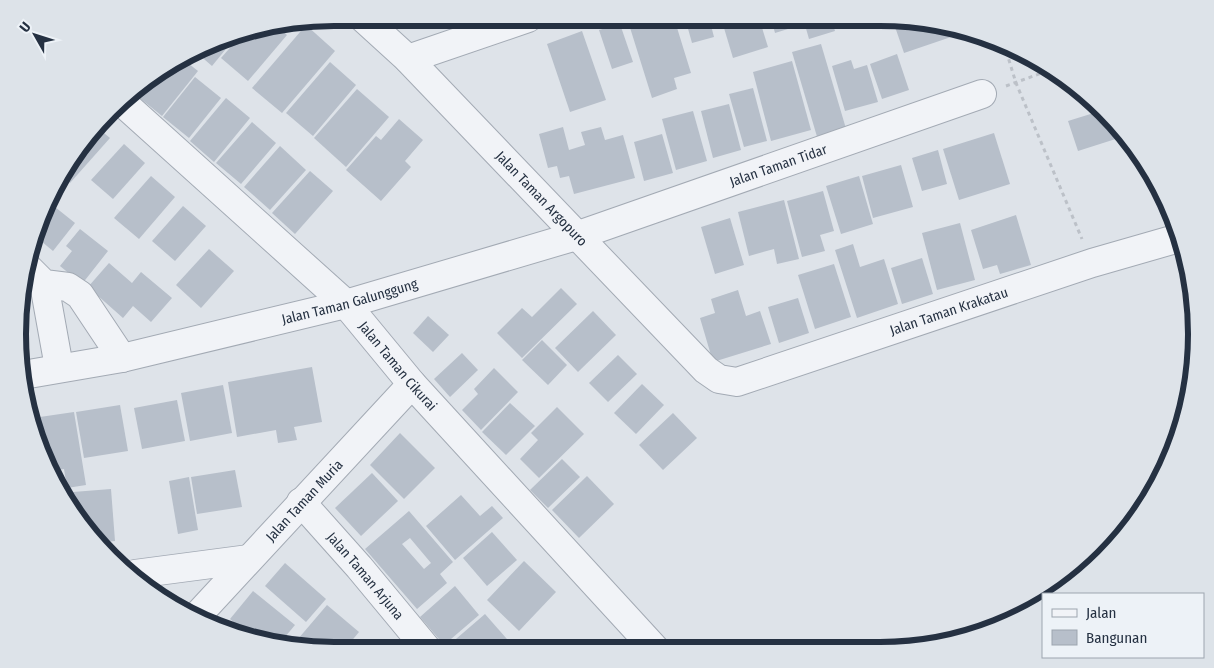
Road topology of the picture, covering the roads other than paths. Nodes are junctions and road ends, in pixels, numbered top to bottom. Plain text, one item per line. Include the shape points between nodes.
1 (372, 26) edge
2 (505, 26) edge
3 (408, 59) junction
4 (982, 94) road end
5 (127, 107) edge
6 (576, 236) junction
7 (1173, 240) edge
8 (35, 276) edge
9 (346, 304) junction
10 (122, 358) junction
11 (59, 367) junction
12 (29, 374) edge
13 (719, 379) joint
14 (412, 384) junction
15 (301, 502) junction
16 (249, 559) junction
17 (141, 573) edge
18 (201, 611) edge
19 (420, 642) edge
20 (649, 642) edge

1 - 3 street, Jalan Taman Argopuro
2 - 3 street
3 - 6 street, Jalan Taman Argopuro
4 - 6 street, Jalan Taman Tidar
5 - 9 street, Jalan Taman Cikurai
6 - 9 street, Jalan Taman Galunggung
6 - 13 street, Jalan Taman Argopuro via 706,370
7 - 13 street, Jalan Taman Krakatau via 1092,263 737,382
8 - 10 street via 68,287 80,295
8 - 11 street
9 - 10 street, Jalan Taman Galunggung
9 - 14 street, Jalan Taman Cikurai
10 - 11 street, Jalan Taman Galunggung
11 - 12 street, Jalan Taman Galunggung
14 - 15 street, Jalan Taman Muria
14 - 20 street, Jalan Taman Cikurai
15 - 16 street, Jalan Taman Muria
15 - 19 street, Jalan Taman Arjuna
16 - 17 street
16 - 18 street, Jalan Taman Muria

